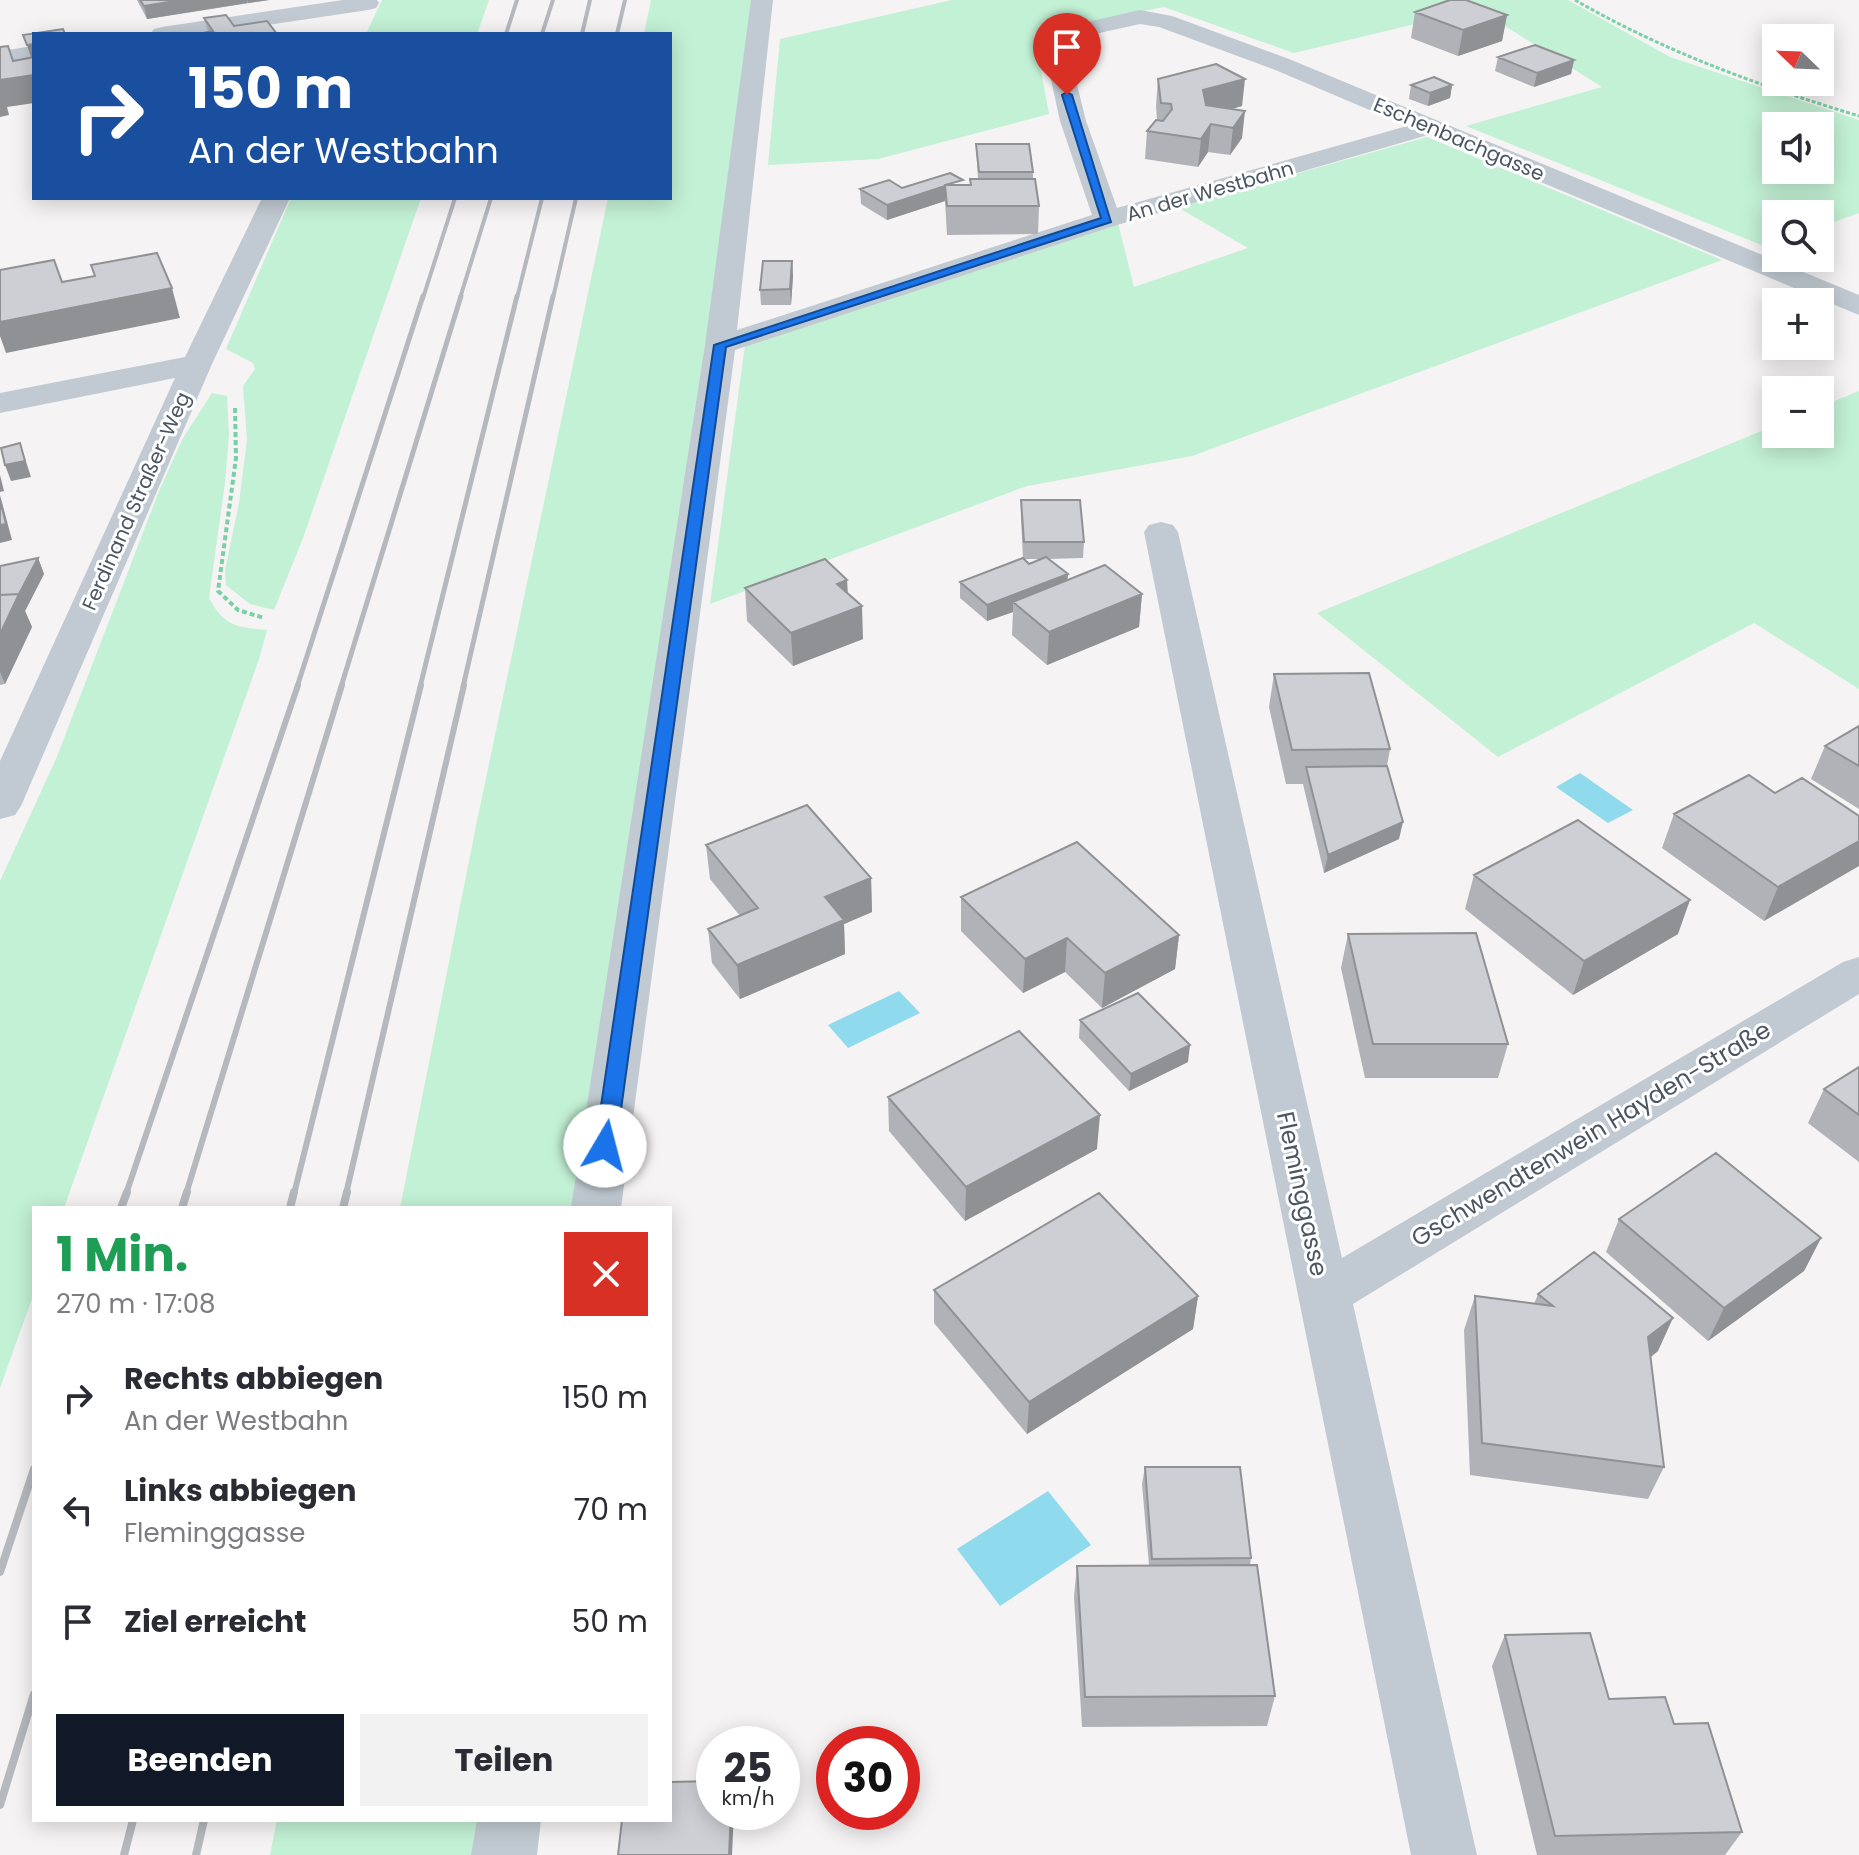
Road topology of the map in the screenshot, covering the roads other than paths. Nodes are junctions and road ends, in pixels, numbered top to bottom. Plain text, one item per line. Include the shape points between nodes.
1 (762, 0) edge
2 (366, 9) edge
3 (178, 32) edge
4 (32, 53) edge
5 (0, 58) edge
6 (1425, 126) junction
7 (275, 200) edge
8 (1107, 219) junction
9 (1859, 306) edge
10 (720, 345) junction
11 (197, 364) junction
12 (0, 403) edge
13 (1161, 532) dead end
14 (0, 806) edge
15 (1859, 973) edge
16 (596, 1206) edge
17 (1324, 1295) junction
18 (509, 1822) edge
19 (504, 1855) edge
20 (1444, 1855) edge

1 - 10 street
2 - 3 street
4 - 5 street
6 - 8 street, An der Westbahn
6 - 8 street, Eschenbachgasse via 1164,21 1140,17 1064,34 1055,43 1073,121
6 - 9 street, Eschenbachgasse
7 - 11 street, Ferdinand Straßer-Weg
8 - 10 street, An der Westbahn
10 - 16 street
11 - 12 street
11 - 14 street, Ferdinand Straßer-Weg
13 - 17 street, Fleminggasse
15 - 17 street, Gschwendtenwein Hayden-Straße
17 - 20 street, Fleminggasse
18 - 19 street

